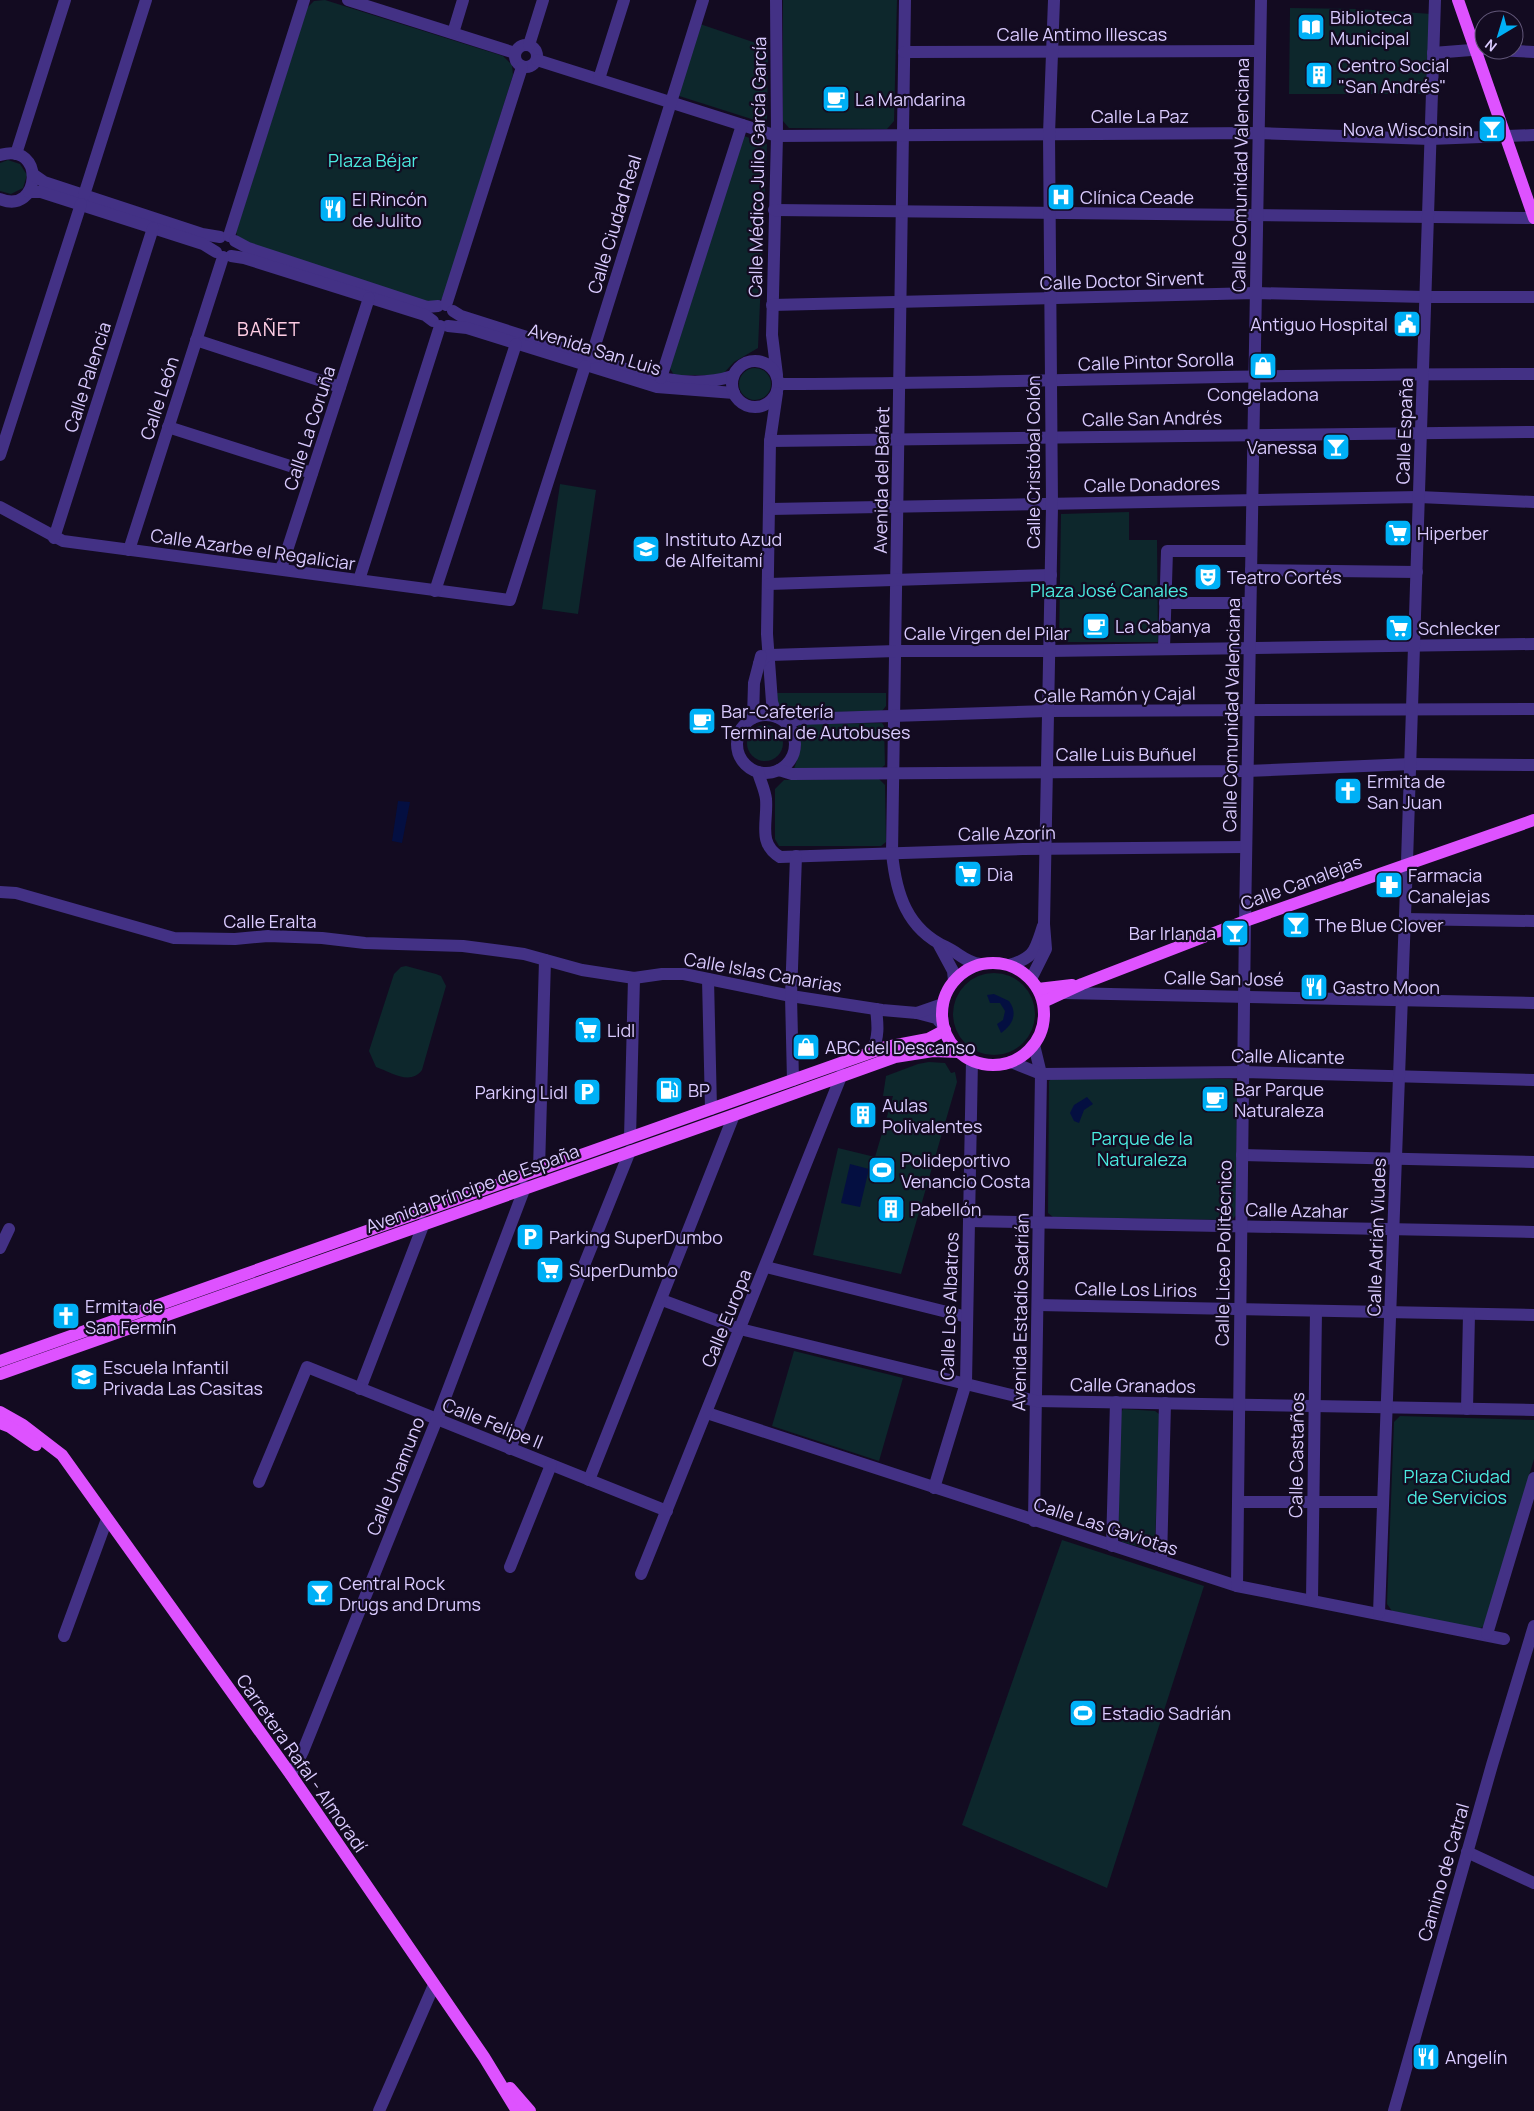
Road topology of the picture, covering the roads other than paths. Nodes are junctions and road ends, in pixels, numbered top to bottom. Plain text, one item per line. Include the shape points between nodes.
1 (66, 0) edge
2 (146, 0) edge
3 (304, 0) edge
4 (348, 0) edge
5 (464, 0) edge
6 (544, 0) edge
7 (624, 0) edge
8 (703, 0) edge
9 (776, 0) edge
10 (905, 0) edge
11 (1054, 0) edge
12 (1261, 0) edge
13 (1435, 0) edge
14 (1458, 0) edge
15 (453, 33) junction
16 (1474, 37) edge
17 (529, 45) junction
18 (1474, 49) edge
19 (1260, 51) junction
20 (904, 52) junction
21 (1053, 52) junction
22 (515, 53) junction
23 (1433, 53) junction
24 (537, 60) junction
25 (1482, 60) edge
26 (522, 67) junction
27 (599, 79) junction
28 (670, 101) junction
29 (742, 125) junction
30 (1258, 133) junction
31 (1049, 134) junction
32 (904, 135) junction
33 (1503, 135) junction
34 (1534, 135) edge
35 (777, 136) junction
36 (1430, 139) junction
37 (16, 154) junction
38 (0, 155) edge
39 (34, 175) junction
40 (29, 192) junction
41 (82, 200) junction
42 (1, 203) edge
43 (774, 210) junction
44 (903, 211) junction
45 (1049, 212) junction
46 (1257, 215) junction
47 (1428, 217) junction
48 (1534, 218) edge
49 (153, 228) junction
50 (228, 238) junction
51 (223, 255) junction
52 (1256, 293) junction
53 (1425, 297) junction
54 (1534, 297) edge
55 (369, 298) junction
56 (1050, 299) junction
57 (902, 303) junction
58 (772, 305) junction
59 (446, 307) junction
60 (441, 324) junction
61 (772, 335) junction
62 (196, 340) junction
63 (516, 344) junction
64 (755, 361) junction
65 (588, 362) junction
66 (1423, 374) junction
67 (1534, 374) edge
68 (733, 376) junction
69 (1254, 376) junction
70 (661, 378) junction
71 (1050, 382) junction
72 (901, 383) junction
73 (777, 384) junction
74 (340, 387) junction
75 (734, 394) junction
76 (756, 408) junction
77 (168, 427) junction
78 (1534, 432) edge
79 (1421, 433) junction
80 (1253, 434) junction
81 (770, 436) junction
82 (1051, 436) junction
83 (900, 438) junction
84 (0, 455) edge
85 (312, 473) junction
86 (1419, 497) junction
87 (1252, 500) junction
88 (1534, 502) edge
89 (1052, 504) junction
90 (0, 507) edge
91 (899, 507) junction
92 (770, 509) junction
93 (54, 538) junction
94 (128, 550) junction
95 (1251, 552) junction
96 (281, 569) junction
97 (1251, 570) junction
98 (1416, 572) junction
99 (1050, 575) junction
100 (897, 579) junction
101 (359, 580) junction
102 (768, 584) junction
103 (435, 591) junction
104 (510, 600) joint
105 (1165, 603) junction
106 (1250, 603) junction
107 (767, 634) junction
108 (1534, 644) edge
109 (1414, 645) junction
110 (1164, 648) junction
111 (1250, 648) junction
112 (896, 651) junction
113 (1049, 651) junction
114 (770, 655) junction
115 (759, 664) junction
116 (1412, 709) junction
117 (1248, 710) junction
118 (1534, 710) edge
119 (1048, 711) junction
120 (895, 717) junction
121 (753, 718) junction
122 (782, 720) junction
123 (1410, 764) junction
124 (1534, 765) edge
125 (778, 770) junction
126 (1247, 771) junction
127 (758, 772) junction
128 (1047, 772) junction
129 (895, 773) junction
130 (766, 797) junction
131 (1534, 820) edge
132 (1246, 847) junction
133 (1045, 849) junction
134 (892, 853) junction
135 (796, 856) junction
136 (1408, 862) junction
137 (0, 892) edge
138 (1405, 919) junction
139 (1244, 921) junction
140 (1534, 922) edge
141 (1044, 924) junction
142 (939, 945) junction
143 (544, 960) junction
144 (980, 964) junction
145 (1009, 965) junction
146 (634, 978) junction
147 (708, 979) junction
148 (954, 981) junction
149 (1035, 984) junction
150 (1082, 984) junction
151 (1064, 993) junction
152 (1244, 995) junction
153 (791, 996) junction
154 (1402, 999) junction
155 (1043, 1002) junction
156 (1534, 1003) edge
157 (943, 1004) junction
158 (876, 1009) junction
159 (917, 1013) junction
160 (944, 1027) junction
161 (1034, 1045) junction
162 (872, 1052) junction
163 (960, 1052) junction
164 (972, 1060) junction
165 (1011, 1062) junction
166 (1243, 1072) junction
167 (842, 1074) junction
168 (1041, 1074) junction
169 (1399, 1076) junction
170 (792, 1080) junction
171 (1534, 1080) edge
172 (711, 1109) junction
173 (734, 1115) junction
174 (630, 1138) junction
175 (630, 1151) junction
176 (1242, 1155) junction
177 (1396, 1159) junction
178 (1534, 1162) edge
179 (540, 1168) junction
180 (525, 1187) junction
181 (969, 1221) junction
182 (424, 1223) junction
183 (1039, 1223) junction
184 (1241, 1227) junction
185 (8, 1229) dead end
186 (1394, 1230) junction
187 (1534, 1232) edge
188 (0, 1248) edge
189 (766, 1267) junction
190 (662, 1300) junction
191 (1038, 1305) junction
192 (1240, 1309) junction
193 (1316, 1310) junction
194 (1390, 1312) junction
195 (1468, 1314) junction
196 (1534, 1315) edge
197 (967, 1317) junction
198 (740, 1329) junction
199 (0, 1361) edge
200 (0, 1374) edge
201 (966, 1383) junction
202 (360, 1389) junction
203 (1036, 1401) junction
204 (1116, 1402) junction
205 (1164, 1403) junction
206 (1239, 1404) junction
207 (1315, 1406) junction
208 (1387, 1407) junction
209 (1466, 1408) junction
210 (1534, 1410) edge
211 (0, 1412) edge
212 (707, 1413) junction
213 (437, 1419) junction
214 (0, 1423) edge
215 (510, 1448) junction
216 (551, 1465) junction
217 (1534, 1478) edge
218 (589, 1480) junction
219 (259, 1482) dead end
220 (934, 1488) junction
221 (88, 1492) junction
222 (1238, 1502) junction
223 (1313, 1502) junction
224 (1383, 1502) junction
225 (667, 1511) junction
226 (107, 1519) junction
227 (1034, 1521) junction
228 (1112, 1546) junction
229 (1161, 1561) junction
230 (510, 1566) dead end
231 (641, 1574) dead end
232 (1237, 1586) junction
233 (1312, 1600) junction
234 (1379, 1613) junction
235 (1534, 1626) edge
236 (1487, 1634) junction
237 (64, 1636) dead end
238 (1504, 1639) dead end
239 (1532, 1644) edge
240 (291, 1775) junction
241 (1467, 1852) junction
242 (1534, 1883) edge
243 (434, 1985) junction
244 (484, 2057) junction
245 (379, 2111) edge
246 (516, 2111) edge
247 (530, 2111) edge
248 (1394, 2111) edge

1 - 37 street
2 - 41 street
3 - 50 street
4 - 15 street
5 - 15 street
6 - 17 street
7 - 27 street
8 - 28 street, Calle Ciudad Real
9 - 35 street, Calle Médico Julio García García
10 - 20 street, Avenida del Bañet
11 - 21 street, Calle Cristóbal Colón
12 - 19 street, Calle Comunidad Valenciana
13 - 23 street, Calle España
14 - 16 main road
15 - 22 street
17 - 22 street via 520,46
17 - 24 street via 536,51
18 - 23 street
19 - 21 street, Calle Antimo Illescas
19 - 30 street, Calle Comunidad Valenciana
20 - 21 street, Calle Antimo Illescas
20 - 32 street, Avenida del Bañet
21 - 31 street, Calle Cristóbal Colón
22 - 26 street via 515,62
23 - 36 street, Calle España
24 - 26 street via 531,67
24 - 27 street, Calle La Paz
25 - 33 main road
26 - 59 street
27 - 28 street, Calle La Paz
28 - 29 street, Calle La Paz
28 - 65 street, Calle Ciudad Real
29 - 35 street, Calle La Paz
29 - 70 street
30 - 31 street, Calle La Paz
30 - 36 street, Calle La Paz
30 - 46 street, Calle Comunidad Valenciana
31 - 32 street, Calle La Paz
31 - 45 street, Calle Cristóbal Colón
32 - 35 street, Calle La Paz
32 - 44 street, Avenida del Bañet
33 - 34 street, Calle La Paz
33 - 36 street, Calle La Paz
33 - 48 main road
35 - 43 street, Calle Médico Julio García García
36 - 47 street, Calle España
37 - 38 street
37 - 39 street via 25,158
39 - 40 street
39 - 41 street, Avenida San Luis
40 - 41 street, Avenida San Luis
40 - 42 street via 21,198
41 - 49 street, Avenida San Luis
41 - 50 street, Avenida San Luis via 202,234
41 - 84 street
43 - 44 street
43 - 58 street, Calle Médico Julio García García
44 - 45 street
44 - 57 street, Avenida del Bañet
45 - 46 street
45 - 56 street, Calle Cristóbal Colón
46 - 47 street
46 - 52 street, Calle Comunidad Valenciana
47 - 48 street
47 - 53 street, Calle España
49 - 51 street, Avenida San Luis via 203,244
49 - 93 street, Calle Palencia
50 - 51 street via 215,244
50 - 51 street via 236,250
50 - 59 street, Avenida San Luis via 248,248 427,307
51 - 55 street, Avenida San Luis via 244,258
51 - 62 street, Calle León
52 - 53 street, Calle Doctor Sirvent
52 - 56 street, Calle Doctor Sirvent
52 - 69 street, Calle Comunidad Valenciana
53 - 54 street, Calle Doctor Sirvent
53 - 66 street, Calle España
55 - 60 street, Avenida San Luis via 425,315
55 - 74 street, Calle La Coruña
56 - 57 street, Calle Doctor Sirvent
56 - 71 street, Calle Cristóbal Colón
57 - 58 street, Calle Doctor Sirvent
57 - 72 street, Avenida del Bañet
58 - 61 street, Calle Médico Julio García García
59 - 60 street via 433,313
59 - 60 street via 454,319
59 - 65 street, Avenida San Luis via 461,316
60 - 63 street, Avenida San Luis via 462,327
60 - 101 street
61 - 64 street, Calle Médico Julio García García via 766,353
61 - 73 street, Calle Médico Julio García García
62 - 74 street
62 - 77 street, Calle León
63 - 65 street, Avenida San Luis
63 - 103 street
64 - 68 street via 746,363
64 - 73 street via 764,363
65 - 70 street, Avenida San Luis
65 - 75 street, Avenida San Luis via 657,387
65 - 104 street, Calle Ciudad Real
66 - 67 street, Calle Pintor Sorolla
66 - 69 street, Calle Pintor Sorolla
66 - 79 street, Calle España
68 - 70 street, Avenida San Luis via 715,382
68 - 75 street
69 - 71 street, Calle Pintor Sorolla
69 - 80 street, Calle Comunidad Valenciana
71 - 72 street, Calle Pintor Sorolla
71 - 82 street, Calle Cristóbal Colón
72 - 73 street, Calle Pintor Sorolla
72 - 83 street, Avenida del Bañet
73 - 76 street via 764,406
73 - 81 street, Calle Médico Julio García García
74 - 85 street, Calle La Coruña
75 - 76 street via 739,401
76 - 81 street, Calle Médico Julio García García via 766,415
77 - 85 street
77 - 94 street, Calle León
78 - 79 street, Calle San Andrés
79 - 80 street, Calle San Andrés
79 - 86 street, Calle España
80 - 82 street, Calle San Andrés
80 - 87 street, Calle Comunidad Valenciana
81 - 83 street, Calle San Andrés
81 - 92 street, Calle Médico Julio García García
82 - 83 street, Calle San Andrés
82 - 89 street, Calle Cristóbal Colón
83 - 91 street, Avenida del Bañet
85 - 96 street, Calle La Coruña
86 - 87 street, Calle Donadores
86 - 88 street, Calle Donadores
86 - 98 street, Calle España
87 - 89 street, Calle Donadores
87 - 95 street, Calle Comunidad Valenciana
89 - 91 street, Calle Donadores
89 - 99 street, Calle Cristóbal Colón
90 - 93 street, Calle Azarbe el Regaliciar
91 - 92 street, Calle Donadores
91 - 100 street, Avenida del Bañet
92 - 102 street, Calle Médico Julio García García
93 - 94 street, Calle Azarbe el Regaliciar
94 - 96 street, Calle Azarbe el Regaliciar
95 - 97 street, Calle Comunidad Valenciana
95 - 105 street via 1167,551
96 - 101 street, Calle Azarbe el Regaliciar
97 - 98 street
97 - 106 street, Calle Comunidad Valenciana
98 - 109 street, Calle España
99 - 100 street
99 - 113 street, Calle Cristóbal Colón
100 - 102 street
100 - 112 street, Avenida del Bañet
101 - 103 street, Calle Azarbe el Regaliciar
102 - 107 street, Calle Médico Julio García García
103 - 104 street, Calle Azarbe el Regaliciar
105 - 106 street
105 - 110 street
106 - 111 street, Calle Comunidad Valenciana
107 - 114 street, Calle Médico Julio García García
107 - 115 street, Calle Médico Julio García García
108 - 109 street, Calle Virgen del Pilar
109 - 111 street, Calle Virgen del Pilar
109 - 116 street, Calle España
110 - 111 street, Calle Virgen del Pilar
110 - 113 street, Calle Virgen del Pilar
111 - 117 street, Calle Comunidad Valenciana
112 - 113 street, Calle Virgen del Pilar
112 - 114 street, Calle Virgen del Pilar
112 - 120 street, Avenida del Bañet
113 - 119 street, Calle Cristóbal Colón
114 - 115 street
114 - 122 street, Calle Médico Julio García García via 772,702
115 - 121 street, Calle Médico Julio García García
116 - 117 street, Calle Ramón y Cajal
116 - 118 street, Calle Ramón y Cajal
116 - 123 street, Calle España
117 - 119 street, Calle Ramón y Cajal
117 - 126 street, Calle Comunidad Valenciana
119 - 120 street, Calle Ramón y Cajal
119 - 128 street, Calle Cristóbal Colón
120 - 122 street, Calle Ramón y Cajal
120 - 129 street, Avenida del Bañet
121 - 122 street via 765,715
121 - 127 street via 745,723 737,741 742,760
122 - 125 street via 795,740 786,764
123 - 124 street, Calle Luis Buñuel
123 - 126 street, Calle Luis Buñuel
123 - 136 street, Calle España
125 - 127 street
125 - 129 street, Calle Luis Buñuel via 792,774
125 - 130 street
126 - 128 street, Calle Luis Buñuel
126 - 132 street, Calle Comunidad Valenciana
127 - 130 street
128 - 129 street, Calle Luis Buñuel
128 - 133 street, Calle Cristóbal Colón
129 - 134 street, Avenida del Bañet
130 - 135 street, Calle Azorín via 765,842 770,851 780,857
131 - 136 main road, Calle Canalejas
132 - 133 street, Calle Azorín
132 - 139 street, Calle Comunidad Valenciana
133 - 134 street, Calle Azorín
133 - 141 street, Calle Cristóbal Colón
134 - 135 street, Calle Azorín
134 - 142 street, Avenida del Bañet via 897,890 910,917
135 - 153 street
136 - 138 street, Calle Adrián Viudes
136 - 139 main road, Calle Canalejas
137 - 143 street, Calle Eralta via 16,893 174,938 268,936 463,946 524,954
138 - 140 street
138 - 154 street, Calle Adrián Viudes
139 - 150 main road, Calle Canalejas
139 - 152 street, Calle Liceo Politécnico
141 - 145 street, Calle Cristóbal Colón via 1032,955
141 - 149 street, Calle Cristóbal Colón via 1046,949
142 - 144 street, Avenida del Bañet via 964,960
142 - 148 street, Avenida del Bañet via 954,971
143 - 146 street, Calle Islas Canarias
143 - 179 street
144 - 145 main road via 995,962
144 - 148 main road
145 - 149 main road
146 - 147 street, Calle Islas Canarias via 684,974
146 - 174 street
147 - 153 street, Calle Islas Canarias
147 - 172 street
148 - 157 main road
149 - 150 main road, Calle Canalejas
149 - 155 main road
150 - 151 main road, Calle Canalejas
151 - 152 street, Calle San José
151 - 155 main road, Calle Canalejas
152 - 154 street, Calle San José
152 - 166 street, Calle Liceo Politécnico
153 - 158 street, Calle Islas Canarias
153 - 170 street
154 - 156 street, Calle San José
154 - 169 street, Calle Adrián Viudes
155 - 161 main road via 1043,1025
157 - 159 street, Calle Islas Canarias
157 - 160 main road
158 - 159 street, Calle Islas Canarias
158 - 162 street via 877,1042
159 - 160 street, Calle Islas Canarias via 936,1018
160 - 162 main road, Avenida Príncipe de España via 928,1039
160 - 163 main road
161 - 165 main road
161 - 168 street, Avenida Estadio Sadrián
162 - 170 main road, Avenida Príncipe de España
163 - 164 main road
163 - 167 main road, Avenida Príncipe de España via 908,1054
164 - 165 main road via 991,1065
164 - 181 street, Calle Los Albatros
165 - 168 street
166 - 168 street, Calle Alicante
166 - 169 street, Calle Alicante
166 - 176 street, Calle Liceo Politécnico
167 - 173 main road, Avenida Príncipe de España
167 - 189 street, Calle Europa
168 - 183 street, Avenida Estadio Sadrián
169 - 171 street, Calle Alicante
169 - 177 street, Calle Adrián Viudes
170 - 172 main road, Avenida Príncipe de España
172 - 174 main road, Avenida Príncipe de España
173 - 175 main road, Avenida Príncipe de España
173 - 190 street
174 - 179 main road, Avenida Príncipe de España
175 - 180 main road, Avenida Príncipe de España
175 - 215 street
176 - 177 street
176 - 184 street, Calle Liceo Politécnico
177 - 178 street
177 - 186 street, Calle Adrián Viudes
179 - 199 main road, Avenida Príncipe de España
180 - 182 main road, Avenida Príncipe de España
180 - 213 street, Calle Unamuno
181 - 183 street, Calle Azahar
181 - 197 street, Calle Los Albatros
182 - 200 main road, Avenida Príncipe de España
182 - 202 street
183 - 184 street, Calle Azahar
183 - 191 street, Avenida Estadio Sadrián
184 - 186 street, Calle Azahar
184 - 192 street, Calle Liceo Politécnico
185 - 188 street
186 - 187 street, Calle Azahar
186 - 194 street, Calle Adrián Viudes
189 - 197 street
189 - 198 street, Calle Europa
190 - 198 street, Calle Granados
190 - 218 street
191 - 192 street, Calle Los Lirios
191 - 203 street, Avenida Estadio Sadrián
192 - 193 street, Calle Los Lirios
192 - 206 street, Calle Liceo Politécnico
193 - 194 street, Calle Los Lirios
193 - 207 street, Calle Castaños
194 - 195 street, Calle Los Lirios
194 - 208 street, Calle Adrián Viudes
195 - 196 street, Calle Los Lirios
195 - 209 street
197 - 201 street, Calle Los Albatros
198 - 201 street, Calle Granados
198 - 212 street, Calle Europa
201 - 203 street, Calle Granados
201 - 220 street, Calle Los Albatros
202 - 213 street, Calle Felipe II
202 - 219 street, Calle Felipe II via 307,1367
203 - 204 street, Calle Granados
203 - 227 street, Avenida Estadio Sadrián
204 - 205 street, Calle Granados
204 - 228 street
205 - 206 street, Calle Granados
205 - 229 street
206 - 207 street, Calle Granados
206 - 222 street, Calle Liceo Politécnico
207 - 208 street, Calle Granados
207 - 223 street, Calle Castaños
208 - 209 street, Calle Granados
208 - 224 street, Calle Adrián Viudes
209 - 210 street, Calle Granados
211 - 221 main road, Carretera Rafal - Almoradí via 23,1424 62,1455
212 - 220 street, Calle Las Gaviotas
212 - 225 street, Calle Europa
213 - 215 street, Calle Felipe II
213 - 240 street, Calle Unamuno
214 - 221 main road, Carretera Rafal - Almoradí via 54,1459
215 - 216 street, Calle Felipe II
216 - 218 street, Calle Felipe II
216 - 230 street
217 - 236 street
218 - 225 street, Calle Felipe II
220 - 227 street, Calle Las Gaviotas
221 - 226 main road, Carretera Rafal - Almoradí
222 - 223 street
222 - 232 street, Calle Liceo Politécnico
223 - 224 street
223 - 233 street, Calle Castaños
224 - 234 street, Calle Adrián Viudes
225 - 231 street, Calle Europa
226 - 237 street
226 - 240 main road, Carretera Rafal - Almoradí
227 - 228 street, Calle Las Gaviotas
228 - 229 street, Calle Las Gaviotas
229 - 232 street, Calle Las Gaviotas
232 - 233 street, Calle Las Gaviotas
233 - 234 street, Calle Las Gaviotas
234 - 236 street, Calle Las Gaviotas
235 - 239 street, Camino de Catral
236 - 238 street, Calle Las Gaviotas
239 - 241 street, Camino de Catral
240 - 243 main road, Carretera Rafal - Almoradí
241 - 242 street
241 - 248 street, Camino de Catral
243 - 244 main road, Carretera Rafal - Almoradí
243 - 245 street
244 - 246 main road, Carretera Rafal - Almoradí
244 - 247 main road, Carretera Rafal - Almoradí

